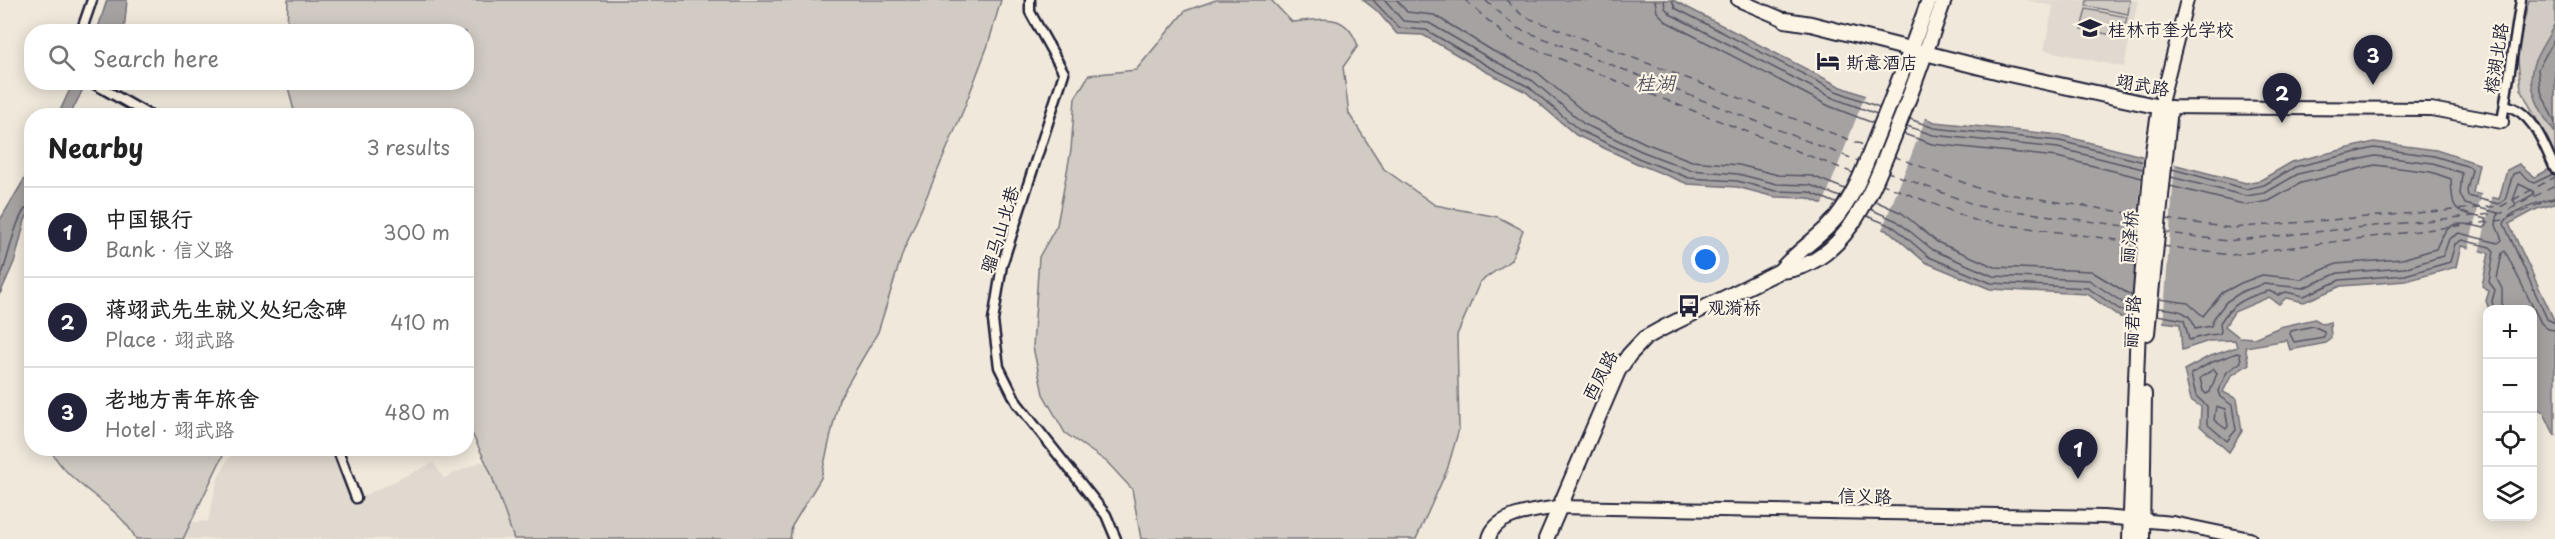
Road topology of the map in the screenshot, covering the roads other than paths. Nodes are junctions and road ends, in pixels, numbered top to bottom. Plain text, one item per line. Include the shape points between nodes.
1 (92, 0) edge
2 (1030, 0) edge
3 (1738, 0) edge
4 (1929, 0) edge
5 (1944, 0) edge
6 (2187, 0) edge
7 (2521, 0) edge
8 (1785, 20) joint
9 (84, 24) edge
10 (1918, 55) junction
11 (103, 90) edge
12 (2505, 105) junction
13 (136, 108) edge
14 (2164, 112) junction
15 (2502, 122) joint
16 (2553, 165) edge
17 (1780, 271) junction
18 (2143, 326) joint
19 (340, 456) edge
20 (356, 498) dead end
21 (1558, 507) junction
22 (2137, 519) junction
23 (1116, 539) edge
24 (1489, 539) edge
25 (1546, 539) edge
26 (2130, 539) edge
27 (2142, 539) edge
28 (2250, 539) edge

1 - 9 street
2 - 23 street, 骝马山北巷 via 1030,12 1064,73 1002,265 993,321 999,367 1017,403 1106,515
3 - 8 street, 翊武路
4 - 10 main road
5 - 10 main road
6 - 14 street
7 - 12 street, 榕湖北路
8 - 10 main road, 翊武路 via 1809,31
10 - 14 main road, 翊武路 via 2002,81
10 - 17 main road, 西凤路 via 1897,85 1855,190 1832,224
10 - 17 main road, 西凤路 via 1912,91 1869,198 1844,234 1825,252 1796,270
11 - 13 street
12 - 15 street, 榕湖北路
12 - 16 street via 2514,107 2531,121
14 - 15 street, 翊武路 via 2431,109
14 - 18 main road, 丽泽桥
17 - 21 main road, 西凤路 via 1663,328 1629,355 1603,403
18 - 22 main road, 丽君路
19 - 20 street
21 - 22 street, 信义路
21 - 24 street, 信义路 via 1500,523
21 - 25 main road, 西凤路
22 - 26 main road, 丽君路
22 - 27 main road, 丽君路
22 - 28 street, 信义路

